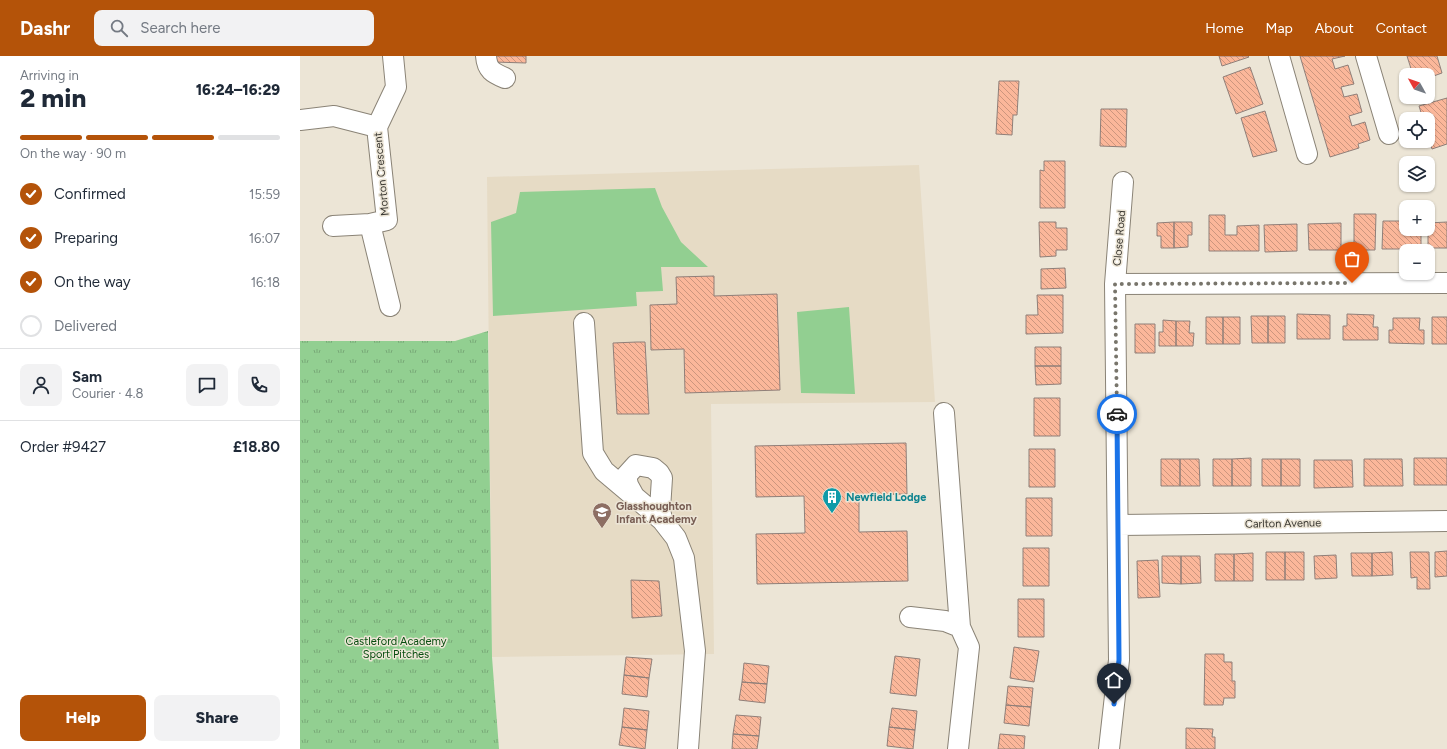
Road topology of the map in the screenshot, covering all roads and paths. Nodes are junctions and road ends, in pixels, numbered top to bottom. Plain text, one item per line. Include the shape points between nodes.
1 (393, 56) edge
2 (486, 56) edge
3 (1279, 56) edge
4 (1366, 56) edge
5 (505, 78) dead end
6 (300, 120) edge
7 (377, 127) junction
8 (1389, 134) dead end
9 (1307, 154) dead end
10 (1123, 182) dead end
11 (370, 224) junction
12 (333, 226) dead end
13 (1447, 283) edge
14 (1115, 284) junction
15 (390, 306) dead end
16 (584, 322) dead end
17 (944, 413) dead end
18 (636, 499) junction
19 (662, 520) junction
20 (1447, 521) edge
21 (1118, 525) junction
22 (910, 617) dead end
23 (960, 627) junction
24 (688, 749) edge
25 (958, 749) edge
26 (1109, 749) edge

1 - 7 street, Morton Crescent via 396,87
2 - 5 street via 487,63 494,73
3 - 9 street
4 - 8 street
6 - 7 street via 334,116
7 - 11 street, Morton Crescent via 387,220
10 - 14 street, Close Road
11 - 12 street, Morton Crescent
11 - 15 street
13 - 14 street
14 - 21 street, Close Road
16 - 18 street via 594,453 604,471
17 - 23 street
18 - 19 street
18 - 19 street via 626,476 636,465 652,468 662,478
19 - 24 street via 676,538 684,558 695,651
20 - 21 street, Carlton Avenue
21 - 26 street, Close Road via 1119,660
22 - 23 street via 945,621
23 - 25 street via 969,647

